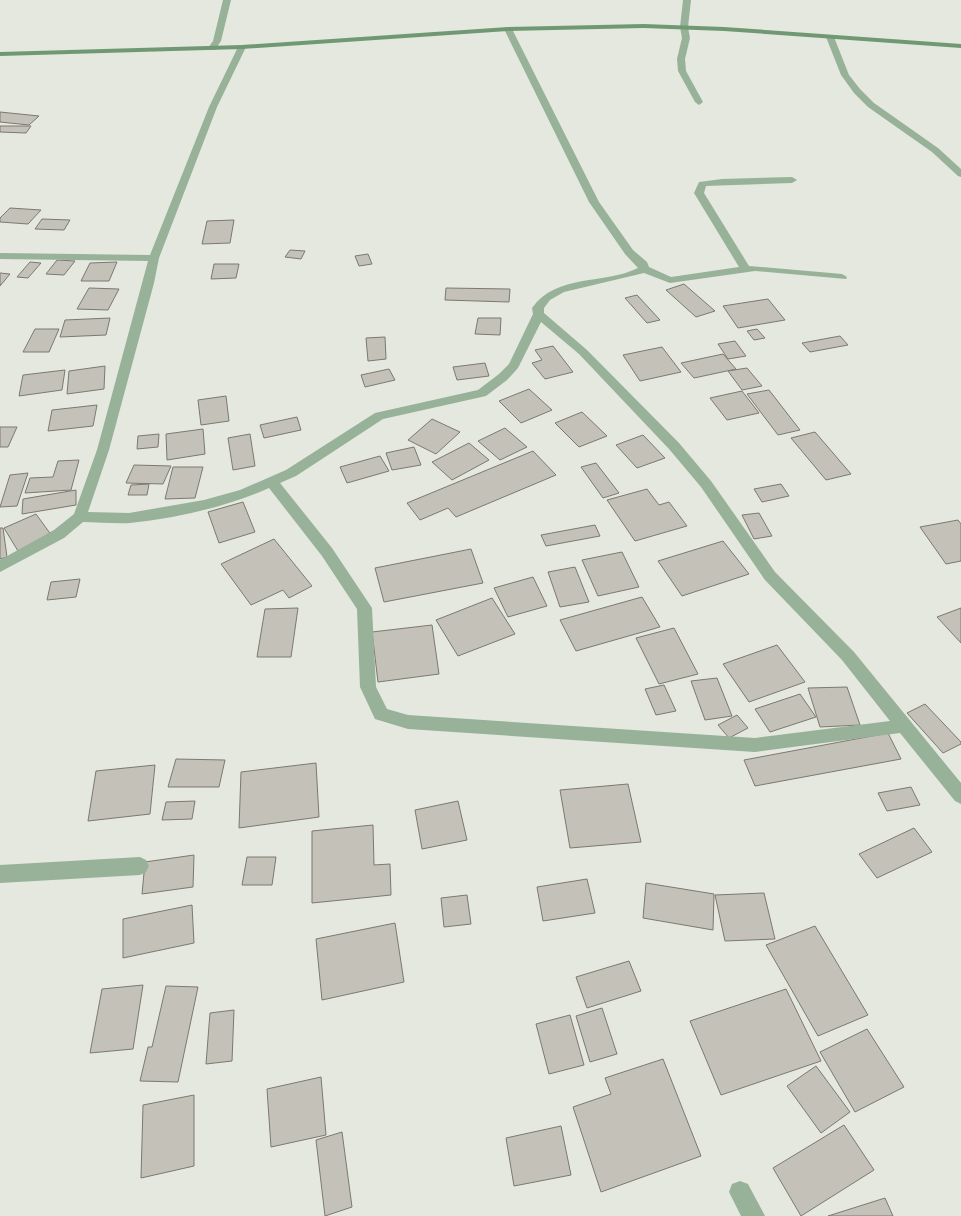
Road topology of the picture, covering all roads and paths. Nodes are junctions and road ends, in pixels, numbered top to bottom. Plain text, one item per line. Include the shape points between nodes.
1 (227, 0) edge
2 (687, 0) edge
3 (684, 27) junction
4 (508, 29) junction
5 (830, 37) junction
6 (961, 46) edge
7 (242, 47) junction
8 (212, 48) junction
9 (0, 54) edge
10 (699, 102) dead end
11 (961, 174) edge
12 (792, 180) dead end
13 (0, 256) edge
14 (154, 258) junction
15 (644, 269) junction
16 (746, 270) junction
17 (842, 277) dead end
18 (539, 314) junction
19 (272, 482) junction
20 (80, 518) junction
21 (0, 567) edge
22 (902, 726) junction
23 (961, 796) edge
24 (140, 866) dead end
25 (0, 874) edge
26 (740, 1192) dead end
27 (754, 1216) edge

1 - 8 street
2 - 3 street
3 - 4 street
3 - 5 street
3 - 10 street via 682,71
4 - 7 street
4 - 15 street via 594,202 628,252 643,264
5 - 6 street
5 - 11 street via 845,75 857,91 871,105 935,150
7 - 8 street
7 - 14 street via 213,107
8 - 9 street
12 - 16 street via 702,184 699,193
13 - 14 street
14 - 20 street via 103,450
15 - 16 street via 670,280
15 - 18 street via 560,290 546,298 538,308
16 - 17 street via 774,269
18 - 19 street via 514,365 482,393 379,416
18 - 22 street via 582,352 674,446 706,484 770,576 848,656
19 - 20 street via 204,505 129,518
19 - 22 street via 327,552 364,608 368,688 381,714 408,722 755,745
20 - 21 street via 59,534
22 - 23 street
24 - 25 street
26 - 27 street

